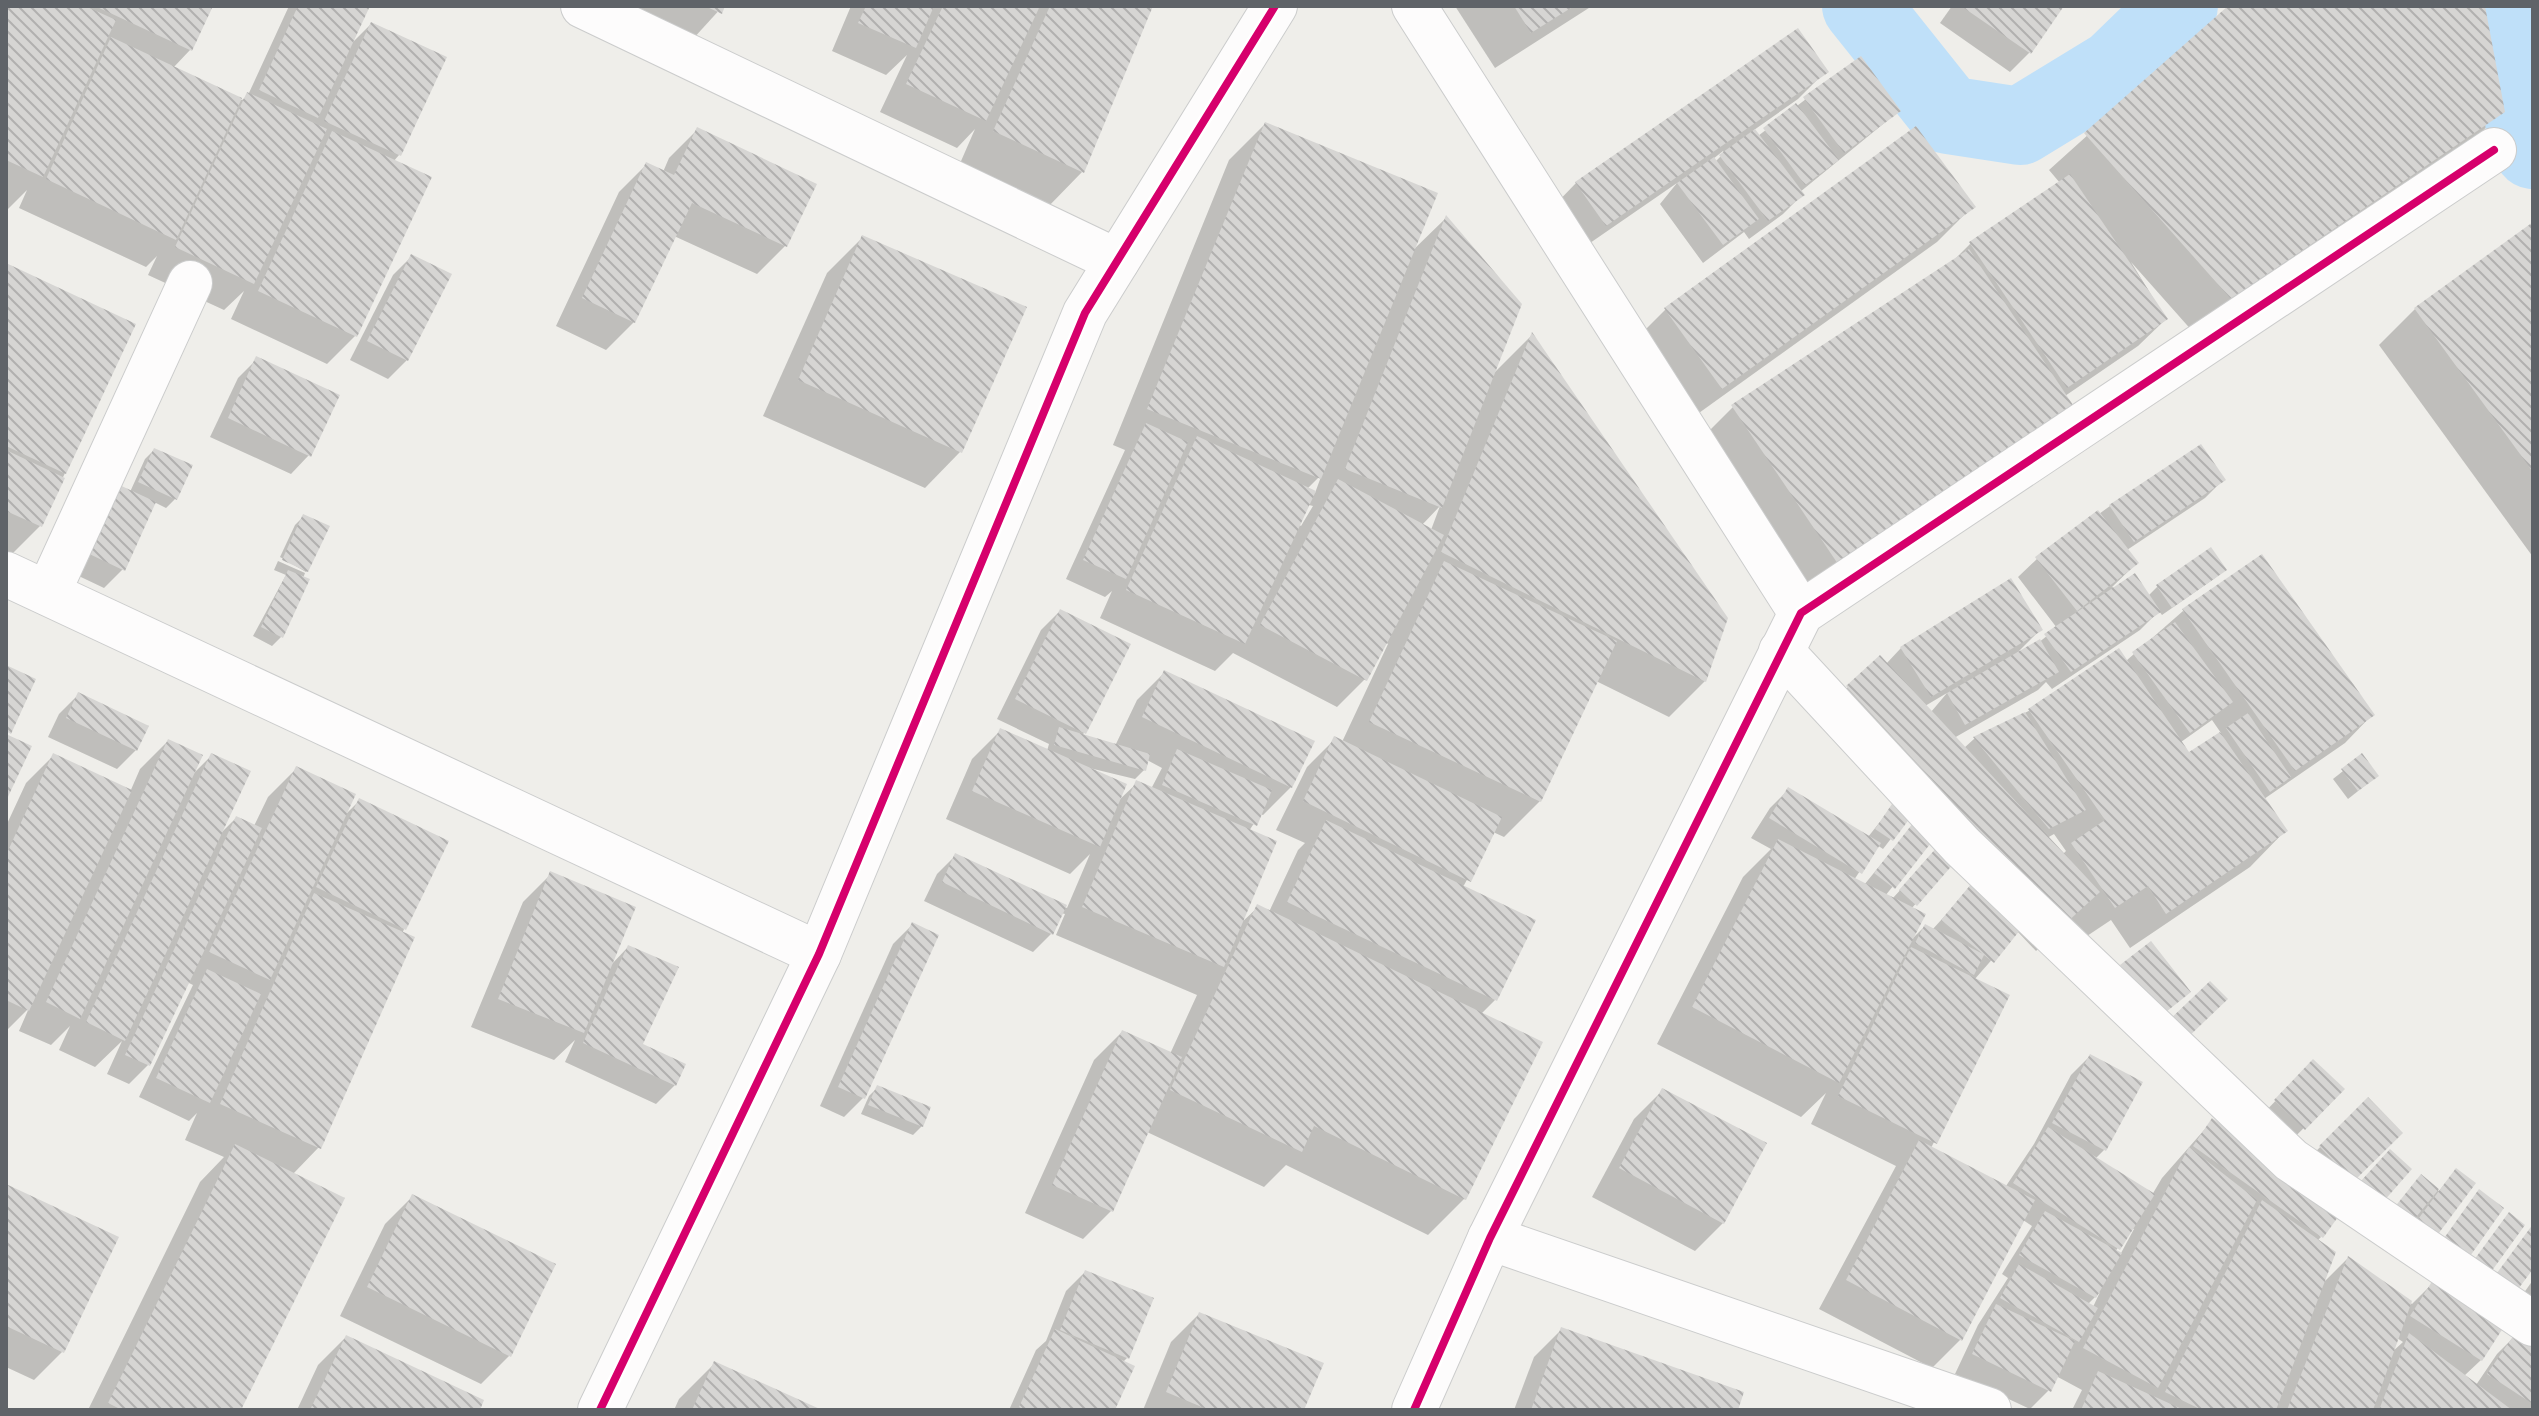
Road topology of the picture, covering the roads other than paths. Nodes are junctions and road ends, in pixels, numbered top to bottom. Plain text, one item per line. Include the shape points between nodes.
1 (583, 6) edge
2 (1275, 6) edge
3 (1414, 6) edge
4 (2494, 150) dead end
5 (1117, 261) junction
6 (190, 283) dead end
7 (6, 574) edge
8 (48, 593) junction
9 (1791, 632) junction
10 (819, 954) junction
11 (1490, 1238) junction
12 (2533, 1324) edge
13 (600, 1410) edge
14 (1414, 1410) edge
15 (1989, 1410) edge

1 - 5 street
2 - 5 street
3 - 9 street
4 - 9 street
5 - 10 street via 1085,313
6 - 8 street
7 - 8 street
8 - 10 street
9 - 11 street
9 - 12 street via 1962,846 2291,1160
10 - 13 street
11 - 14 street
11 - 15 street

